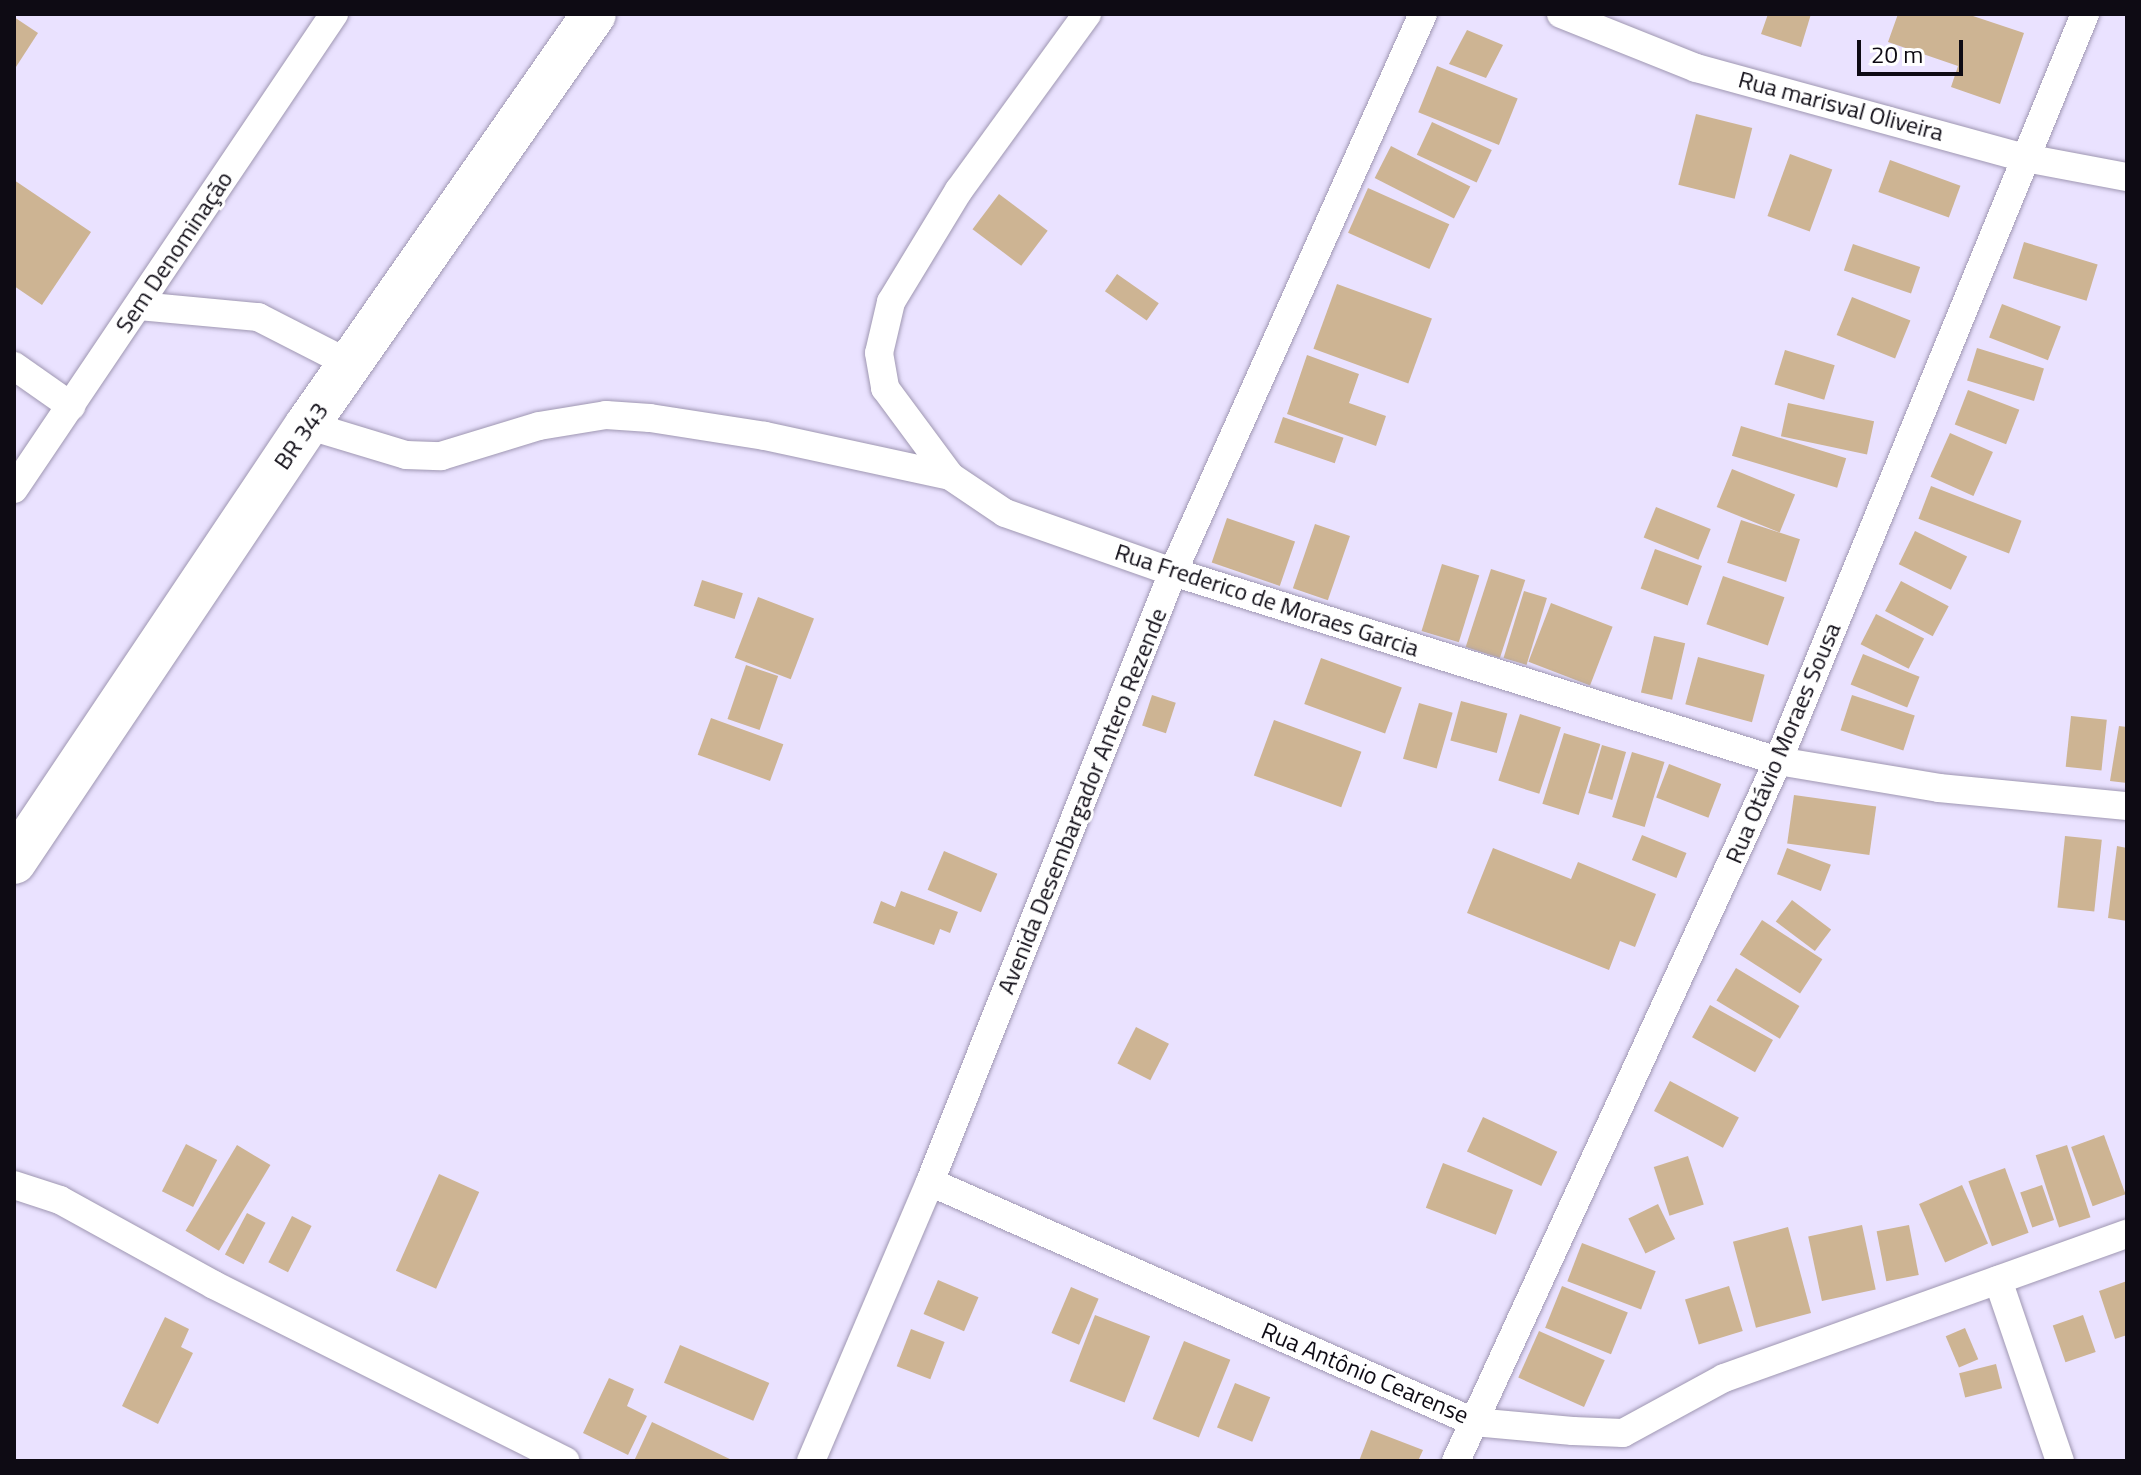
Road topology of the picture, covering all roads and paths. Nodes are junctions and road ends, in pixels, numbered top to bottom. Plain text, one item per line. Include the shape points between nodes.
1 (334, 14) edge
2 (594, 14) edge
3 (1087, 14) edge
4 (1423, 14) edge
5 (1561, 14) edge
6 (2085, 14) edge
7 (2026, 158) junction
8 (2127, 177) edge
9 (139, 306) junction
10 (352, 365) junction
11 (14, 366) edge
12 (71, 406) junction
13 (307, 425) junction
14 (950, 476) junction
15 (14, 489) edge
16 (1173, 572) junction
17 (1778, 761) junction
18 (2127, 806) edge
19 (14, 862) edge
20 (930, 1182) junction
21 (14, 1185) edge
22 (2127, 1234) edge
23 (1998, 1280) junction
24 (1474, 1422) junction
25 (565, 1461) edge
26 (811, 1461) edge
27 (1456, 1461) edge
28 (2060, 1461) edge

1 - 9 street, Sem Denominação
2 - 10 main road, BR 343
3 - 14 street, Rua Frederico de Moraes Garcia via 959,190 891,302 879,353 885,388
4 - 16 street, Avenida Desembargador Antero Rezende
5 - 7 street, Rua marisval Oliveira via 1696,68
6 - 7 street, Rua Otávio Moraes Sousa
7 - 8 street, Rua marisval Oliveira
7 - 17 street, Rua Otávio Moraes Sousa
9 - 10 street via 258,317
9 - 12 street, Sem Denominação
10 - 13 main road, BR 343
11 - 12 street
12 - 15 street, Sem Denominação
13 - 14 street via 406,455 441,456 539,426 606,415 650,418 765,436
13 - 19 main road, BR 343
14 - 16 street, Rua Frederico de Moraes Garcia via 1005,513
16 - 17 street, Rua Frederico de Moraes Garcia
16 - 20 street, Avenida Desembargador Antero Rezende
17 - 18 street, Rua Frederico de Moraes Garcia via 1939,788
17 - 24 street, Rua Otávio Moraes Sousa
20 - 24 street, Rua Antônio Cearense
20 - 26 street, Avenida Desembargador Antero Rezende
21 - 25 street via 60,1200 201,1278
22 - 23 street, Rua Antônio Cearense
23 - 24 street, Rua Antônio Cearense via 1724,1378 1623,1433
23 - 28 street
24 - 27 street, Rua Otávio Moraes Sousa

